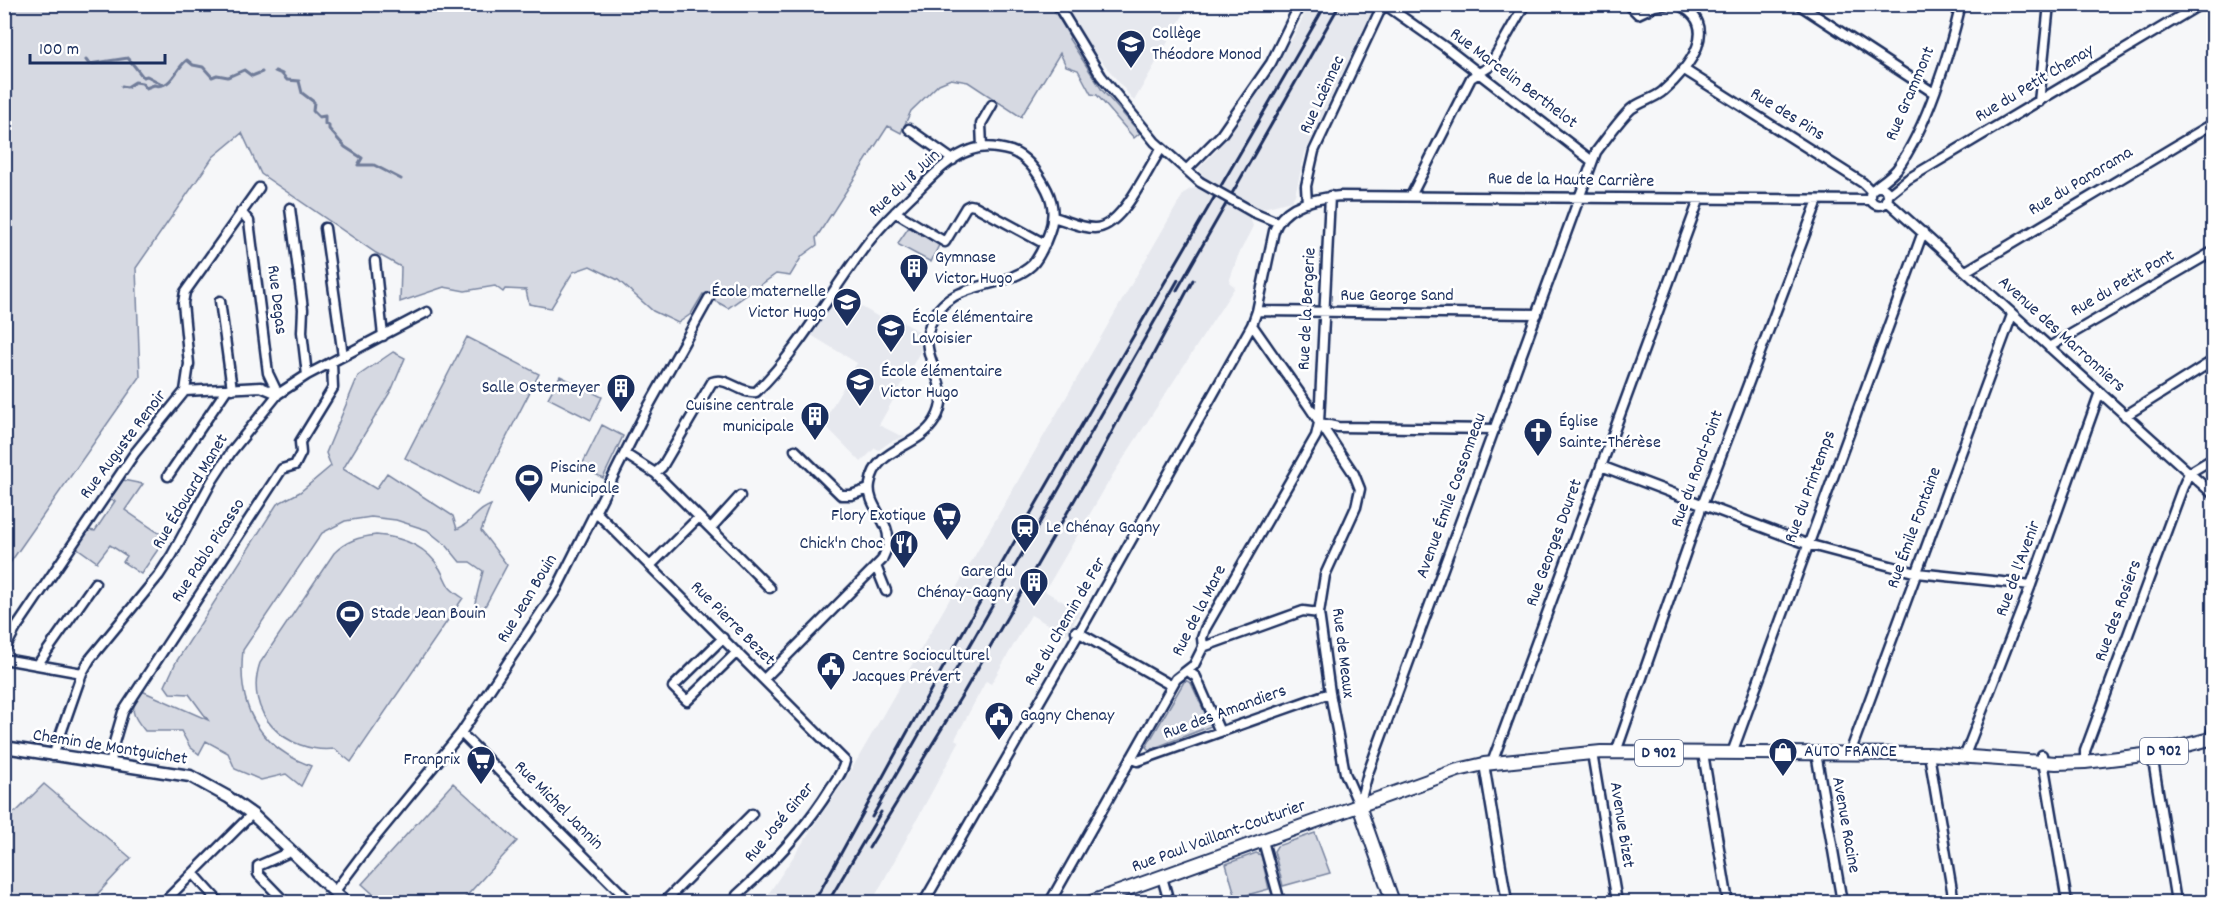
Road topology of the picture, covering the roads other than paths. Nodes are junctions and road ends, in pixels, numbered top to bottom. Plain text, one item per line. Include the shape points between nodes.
1 (1057, 4) edge
2 (1300, 4) edge
3 (1384, 4) edge
4 (1526, 4) edge
5 (1628, 4) edge
6 (1666, 4) edge
7 (1676, 4) edge
8 (1798, 4) edge
9 (1961, 4) edge
10 (2049, 4) edge
11 (2201, 4) edge
12 (1688, 7) edge
13 (1683, 69) junction
14 (1476, 73) junction
15 (1934, 93) junction
16 (2039, 102) junction
17 (992, 105) dead end
18 (2214, 123) edge
19 (909, 129) dead end
20 (982, 147) junction
21 (1161, 149) junction
22 (953, 160) junction
23 (1592, 160) junction
24 (1187, 169) junction
25 (1896, 170) junction
26 (1908, 179) junction
27 (259, 188) dead end
28 (1873, 193) junction
29 (1330, 196) junction
30 (1411, 196) junction
31 (1579, 197) junction
32 (1887, 197) junction
33 (1699, 200) junction
34 (1818, 200) junction
35 (1307, 203) junction
36 (290, 208) dead end
37 (240, 212) junction
38 (895, 212) junction
39 (1053, 218) junction
40 (1277, 222) junction
41 (325, 228) dead end
42 (1923, 232) junction
43 (1045, 244) junction
44 (2214, 251) edge
45 (375, 261) dead end
46 (1966, 271) junction
47 (709, 298) dead end
48 (220, 301) dead end
49 (1257, 311) junction
50 (427, 312) dead end
51 (1325, 312) junction
52 (1537, 314) junction
53 (2012, 315) junction
54 (1252, 325) junction
55 (383, 336) junction
56 (2049, 346) junction
57 (343, 356) junction
58 (2214, 360) edge
59 (332, 362) junction
60 (307, 375) junction
61 (229, 389) junction
62 (185, 391) junction
63 (2100, 392) junction
64 (278, 394) junction
65 (2125, 416) junction
66 (1320, 423) junction
67 (1495, 429) junction
68 (795, 450) dead end
69 (625, 454) junction
70 (2214, 458) edge
71 (1601, 466) junction
72 (655, 473) junction
73 (2189, 473) junction
74 (168, 476) dead end
75 (869, 489) junction
76 (2214, 495) edge
77 (740, 496) dead end
78 (1703, 503) junction
79 (595, 511) junction
80 (699, 517) junction
81 (711, 528) junction
82 (1807, 544) junction
83 (650, 566) junction
84 (876, 566) junction
85 (1917, 573) junction
86 (95, 583) dead end
87 (2031, 585) junction
88 (770, 588) dead end
89 (886, 591) dead end
90 (1318, 613) junction
91 (1077, 632) junction
92 (723, 638) junction
93 (1203, 647) junction
94 (4, 650) edge
95 (737, 652) junction
96 (4, 659) edge
97 (38, 664) junction
98 (1188, 671) junction
99 (82, 673) junction
100 (764, 679) junction
101 (1172, 686) junction
102 (1330, 693) junction
103 (2214, 723) edge
104 (1220, 732) junction
105 (461, 733) junction
106 (2212, 739) edge
107 (4, 747) edge
108 (1592, 753) junction
109 (1616, 753) junction
110 (1703, 753) junction
111 (1732, 753) junction
112 (1816, 753) junction
113 (1850, 753) junction
114 (1929, 754) junction
115 (2152, 754) junction
116 (1965, 755) junction
117 (53, 756) junction
118 (1131, 758) junction
119 (2042, 759) junction
120 (2085, 759) junction
121 (845, 761) joint
122 (1488, 763) junction
123 (111, 764) junction
124 (1359, 806) junction
125 (252, 814) junction
126 (752, 814) dead end
127 (1263, 841) junction
128 (292, 851) junction
129 (193, 873) junction
130 (1162, 877) junction
131 (334, 891) junction
132 (169, 900) edge
133 (219, 903) edge
134 (285, 903) edge
135 (345, 903) edge
136 (630, 903) edge
137 (664, 903) edge
138 (736, 903) edge
139 (924, 903) edge
140 (1050, 903) edge
141 (1091, 903) edge
142 (1168, 903) edge
143 (1280, 903) edge
144 (1393, 903) edge
145 (1507, 903) edge
146 (1617, 903) edge
147 (1728, 903) edge
148 (1842, 903) edge
149 (1954, 903) edge
150 (2067, 903) edge
151 (2176, 903) edge

1 - 21 street via 1101,76
2 - 24 street via 1271,63 1221,135
3 - 14 street, Rue Marcelin Berthelot
3 - 35 street, Rue Laënnec via 1314,151 1306,186
4 - 14 street via 1490,67
5 - 6 street via 1638,14
7 - 12 street
8 - 15 street
9 - 15 street, Rue Grammont
10 - 16 street
11 - 16 street, Rue du Petit Chenay
12 - 13 street, Avenue Émile Cossonneau via 1699,26 1700,43
13 - 23 street, Avenue Émile Cossonneau via 1665,90 1631,110
13 - 28 street, Rue des Pins
14 - 23 street, Rue Marcelin Berthelot
14 - 30 street
15 - 25 street, Rue Grammont
16 - 26 street, Rue du Petit Chenay
17 - 20 street via 981,124
18 - 46 street, Rue du Panorama
19 - 22 street
20 - 22 street, Rue du 18 Juin
20 - 39 street via 1016,153 1031,165 1048,193
21 - 24 street
21 - 39 street via 1130,200 1107,224 1093,228
22 - 38 street, Rue du 18 Juin
23 - 31 street, Avenue Émile Cossonneau
24 - 40 street, bridge via 1200,182
25 - 26 street
25 - 28 street, Rue Grammont
26 - 32 street, Rue du Petit Chenay
27 - 37 street, Rue Auguste Renoir
28 - 32 street, Rue des Pins via 1883,188
28 - 32 street, Rue de la Haute Carrière via 1879,204
28 - 34 street, Rue de la Haute Carrière
29 - 30 street, Rue de la Haute Carrière
29 - 35 street, Rue de la Haute Carrière
29 - 51 street, Rue de la Bergerie
30 - 31 street, Rue de la Haute Carrière
31 - 33 street, Rue de la Haute Carrière
31 - 52 street, Avenue Émile Cossonneau
32 - 42 street, Avenue des Marronniers
33 - 34 street, Rue de la Haute Carrière
33 - 71 street, Rue Georges Douret
34 - 78 street, Rue du Rond-Point
35 - 40 street, Rue de la Haute Carrière via 1289,210
36 - 60 street
37 - 62 street, Rue Auguste Renoir via 184,292 189,364
37 - 64 street, Rue Degas via 249,221 268,373
38 - 43 street via 945,242 966,207 975,206
38 - 72 street, Rue du 18 Juin via 869,241 783,363 756,392 717,380 710,385
39 - 43 street
40 - 49 street
41 - 57 street
42 - 46 street, Avenue des Marronniers
42 - 82 street, Rue du Printemps
43 - 75 street via 1025,270 957,294 939,309 929,329 927,347 940,379 938,413 926,432 883,457 875,466
44 - 56 street, Rue du Petit Pont
45 - 55 street
46 - 53 street, Avenue des Marronniers
47 - 69 street, Rue Jean Bouin
48 - 61 street
49 - 51 street, Rue George Sand
49 - 54 street
50 - 55 street, Rue Édouard Manet
51 - 52 street, Rue George Sand
51 - 66 street, Rue de la Bergerie
52 - 67 street, Avenue Émile Cossonneau
53 - 56 street, Avenue des Marronniers
53 - 85 street, Rue Émile Fontaine
54 - 66 street, Rue de Meaux
54 - 91 street, Rue du Chemin de Fer
55 - 57 street, Rue Édouard Manet
56 - 63 street, Avenue des Marronniers
57 - 59 street, Rue Édouard Manet
58 - 65 street
59 - 60 street, Rue Édouard Manet
59 - 123 street, Rue Pablo Picasso via 333,388 300,442 301,453 295,465 282,469 123,712
60 - 64 street, Rue Édouard Manet
61 - 62 street
61 - 64 street via 261,387
61 - 74 street
62 - 94 street, Rue Auguste Renoir via 134,454
63 - 65 street, Avenue des Marronniers
63 - 87 street, Rue de l'Avenir
64 - 99 street, Rue Édouard Manet via 231,452 159,575
65 - 73 street, Avenue des Marronniers
66 - 67 street
66 - 90 street, Rue de Meaux via 1360,489 1356,507 1325,575
66 - 93 street, Rue de la Mare via 1205,629
67 - 124 street, Avenue Émile Cossonneau
68 - 75 street via 840,495
69 - 72 street
69 - 79 street, Rue Jean Bouin
70 - 73 street
71 - 78 street
71 - 122 street, Rue Georges Douret
72 - 80 street
73 - 76 street, Avenue des Marronniers
73 - 120 street, Rue des Rosiers
75 - 84 street via 888,539 882,560
77 - 81 street
78 - 82 street
78 - 109 street, Rue du Rond-Point
79 - 83 street, Rue Pierre Bezet
79 - 105 street, Rue Jean Bouin via 556,590
80 - 81 street
80 - 83 street
81 - 88 street
82 - 85 street
82 - 111 street, Rue du Printemps
83 - 92 street, Rue Pierre Bezet
84 - 89 street
84 - 100 street
85 - 87 street
85 - 113 street, Rue Émile Fontaine
86 - 97 street
87 - 116 street, Rue de l'Avenir
90 - 93 street via 1303,611
90 - 102 street, Rue de Meaux
91 - 101 street
91 - 139 street, Rue du Chemin de Fer
92 - 95 street, Rue Pierre Bezet
92 - 95 street via 673,687 687,701
93 - 98 street, Rue de la Mare
95 - 100 street, Rue Pierre Bezet
96 - 97 street
97 - 99 street
98 - 101 street, Rue de la Mare
98 - 104 street via 1196,677
99 - 117 street, Rue Édouard Manet
100 - 121 street, Rue Pierre Bezet
101 - 118 street, Rue de la Mare
102 - 104 street, Rue des Amandiers
102 - 124 street, Rue de Meaux via 1345,773
103 - 106 street
104 - 118 street, Rue des Amandiers via 1138,761
105 - 131 street, Rue Jean Bouin
105 - 136 street, Rue Michel Jannin
106 - 115 main road, D 902
107 - 117 street, Chemin de Montguichet
108 - 109 main road, D 902
108 - 122 main road, D 902
108 - 146 street, Avenue Bizet
109 - 110 main road, D 902
110 - 111 main road, D 902
110 - 147 street
111 - 112 main road, D 902
112 - 113 main road, D 902
112 - 148 street, Avenue Racine
113 - 114 main road, D 902
114 - 116 main road, D 902
114 - 149 street
115 - 120 main road, D 902
115 - 151 street
116 - 119 main road, D 902
117 - 123 street, Chemin de Montguichet
118 - 140 street, Rue de la Mare
119 - 120 main road, D 902
119 - 150 street
121 - 138 street, Rue José Giner via 813,814 737,895
122 - 124 main road, D 902
122 - 145 street
123 - 125 street, Chemin de Montguichet via 190,776
124 - 127 main road, Rue Paul Vaillant-Couturier / D 902
124 - 144 main road
125 - 128 street, Chemin de Montguichet
125 - 129 street
126 - 137 street, Rue José Giner
127 - 130 main road, Rue Paul Vaillant-Couturier / D 902
127 - 143 street
128 - 131 street, Chemin de Montguichet
128 - 134 street via 258,866 258,874
129 - 132 street
129 - 133 street
130 - 141 main road, Rue Paul Vaillant-Couturier / D 902
130 - 142 street
131 - 135 street, Chemin de Montguichet

